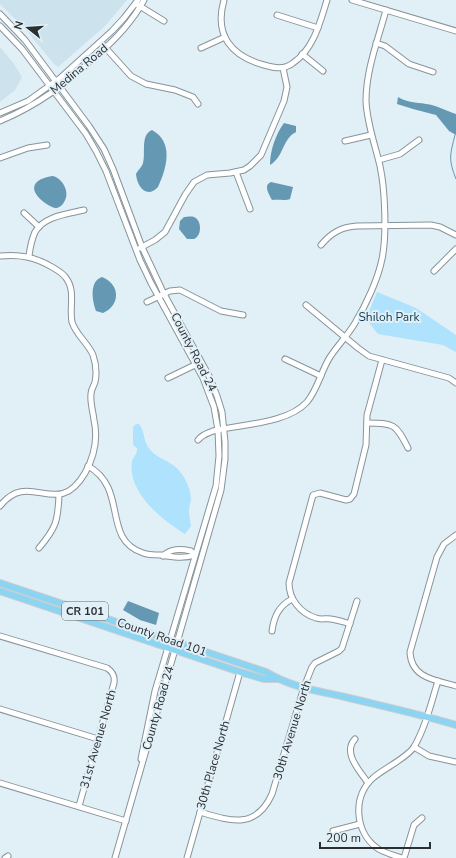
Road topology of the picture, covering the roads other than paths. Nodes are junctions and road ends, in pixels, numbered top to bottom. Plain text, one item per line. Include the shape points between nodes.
1 (144, 0) edge
2 (224, 0) edge
3 (327, 0) edge
4 (352, 0) edge
5 (138, 3) edge
6 (386, 10) junction
7 (0, 14) edge
8 (277, 15) dead end
9 (164, 21) dead end
10 (0, 26) edge
11 (318, 28) junction
12 (456, 31) edge
13 (225, 37) junction
14 (100, 42) junction
15 (376, 43) junction
16 (105, 48) junction
17 (201, 48) dead end
18 (302, 54) junction
19 (283, 68) junction
20 (323, 71) dead end
21 (433, 72) dead end
22 (56, 81) junction
23 (50, 86) junction
24 (60, 87) junction
25 (54, 91) junction
26 (198, 104) dead end
27 (0, 114) edge
28 (0, 121) edge
29 (371, 135) junction
30 (419, 140) dead end
31 (345, 141) dead end
32 (47, 146) dead end
33 (0, 158) edge
34 (378, 160) junction
35 (236, 172) junction
36 (250, 209) dead end
37 (84, 210) dead end
38 (24, 213) dead end
39 (384, 225) junction
40 (39, 227) junction
41 (456, 235) edge
42 (321, 245) dead end
43 (142, 247) junction
44 (456, 249) edge
45 (136, 250) junction
46 (0, 256) edge
47 (29, 256) junction
48 (434, 271) dead end
49 (164, 294) junction
50 (158, 297) junction
51 (147, 302) dead end
52 (306, 305) dead end
53 (242, 315) dead end
54 (344, 338) junction
55 (285, 359) dead end
56 (382, 360) junction
57 (201, 361) junction
58 (196, 364) junction
59 (320, 376) junction
60 (168, 378) dead end
61 (456, 383) edge
62 (367, 423) junction
63 (222, 429) junction
64 (198, 440) dead end
65 (408, 448) dead end
66 (88, 466) junction
67 (59, 495) junction
68 (0, 506) edge
69 (456, 535) edge
70 (38, 548) dead end
71 (195, 555) junction
72 (202, 558) junction
73 (0, 583) edge
74 (0, 591) edge
75 (292, 599) junction
76 (357, 601) dead end
77 (350, 624) junction
78 (272, 630) dead end
79 (0, 636) edge
80 (170, 640) junction
81 (177, 642) junction
82 (168, 647) junction
83 (175, 650) junction
84 (240, 672) junction
85 (276, 679) junction
86 (438, 681) junction
87 (456, 686) edge
88 (304, 687) junction
89 (0, 709) edge
90 (427, 717) junction
91 (456, 725) edge
92 (98, 739) junction
93 (355, 739) dead end
94 (414, 747) junction
95 (456, 762) edge
96 (0, 783) edge
97 (368, 783) junction
98 (79, 806) junction
99 (200, 812) junction
100 (422, 818) dead end
101 (126, 820) junction
102 (360, 824) junction
103 (334, 831) dead end
104 (115, 858) edge
105 (187, 858) edge
106 (403, 858) edge

1 - 5 street, Medina Road
2 - 13 street via 220,22
3 - 11 street
4 - 6 street
5 - 9 street
5 - 14 street, Medina Road
5 - 16 street, Medina Road via 129,23
6 - 12 street
6 - 15 street
7 - 22 street, County Road 24 via 25,40
8 - 11 street
10 - 23 street, County Road 24 via 22,49
11 - 18 street via 313,40
13 - 17 street
13 - 19 street via 234,50 247,59
14 - 16 street
14 - 22 street, Medina Road
15 - 21 street via 386,46 409,64
15 - 29 street via 367,87 367,115
16 - 24 street, Medina Road
16 - 26 street via 126,72 135,78 146,84 193,97
18 - 19 street via 294,63
18 - 20 street
19 - 35 street via 287,87 284,101 261,156 250,166
22 - 23 street, Medina Road
22 - 24 street, County Road 24
23 - 25 street, County Road 24
23 - 27 street, Medina Road via 28,101
24 - 25 street, Medina Road
24 - 43 street, County Road 24 via 104,149
25 - 28 street, Medina Road via 39,102
25 - 45 street, County Road 24 via 96,151
29 - 31 street
29 - 34 street
30 - 34 street via 400,154
32 - 33 street via 28,148
34 - 39 street via 383,182
35 - 36 street
35 - 43 street via 207,175 194,182 184,195 165,232
37 - 40 street via 51,219
38 - 40 street
39 - 41 street via 431,225
39 - 42 street via 349,226 333,233
39 - 54 street via 384,246 379,271 360,316
40 - 47 street via 33,238
43 - 45 street
43 - 49 street, County Road 24
44 - 48 street
45 - 50 street, County Road 24
46 - 47 street
47 - 66 street via 44,262 66,278 70,288 72,320 76,332 89,348 95,361 96,377 91,393 95,438
49 - 50 street
49 - 53 street via 180,290 216,309
49 - 57 street, County Road 24
50 - 51 street
50 - 58 street, County Road 24
52 - 54 street
54 - 56 street via 363,352
54 - 59 street via 330,356
55 - 59 street
56 - 61 street via 449,378
56 - 62 street
57 - 58 street
57 - 63 street, County Road 24 via 217,396
58 - 60 street
58 - 63 street, County Road 24
59 - 63 street via 307,402 292,413 275,419
62 - 65 street via 394,426
62 - 75 street via 366,445 354,494 350,499 343,500 320,493 312,498 290,577 289,589
63 - 64 street via 203,434
63 - 71 street, County Road 24 via 216,486
63 - 72 street, County Road 24 via 225,459 223,477
66 - 67 street via 76,486
66 - 71 street via 101,476 109,488 119,529 129,546 144,554 163,556 168,551 179,549 191,551
67 - 68 street via 20,491 9,496
67 - 70 street via 55,526
69 - 86 street via 440,550 411,646 410,658 415,668 423,676
71 - 72 street
71 - 80 street, County Road 24
72 - 81 street, County Road 24
73 - 80 main road, County Road 101 / CR 101
74 - 82 main road, County Road 101 / CR 101
75 - 77 street via 314,618
75 - 78 street via 278,611
76 - 77 street, 30th Avenue North
77 - 88 street, 30th Avenue North via 342,648 315,663
79 - 92 street, 31st Avenue North via 113,672 114,683
80 - 81 main road, County Road 101 / CR 101
80 - 82 street, County Road 24
81 - 83 street, County Road 24
81 - 85 main road, County Road 101 / CR 101 via 266,672
82 - 83 main road, County Road 101 / CR 101
82 - 101 street, County Road 24
83 - 84 main road, County Road 101 / CR 101
83 - 101 street, County Road 24
84 - 85 main road, County Road 101 / CR 101 via 264,679
84 - 99 street, 30th Place North
85 - 88 main road, County Road 101 / CR 101
86 - 87 street
86 - 90 street
88 - 90 main road, County Road 101 / CR 101
88 - 99 street, 30th Avenue North via 272,794 265,807 254,816 240,821
89 - 92 street
90 - 91 main road, County Road 101 / CR 101
90 - 94 street
92 - 98 street, 31st Avenue North
93 - 97 street via 350,748 352,760
94 - 95 street via 429,756
94 - 97 street
96 - 98 street
97 - 102 street via 359,800
98 - 101 street
99 - 105 street, 30th Place North
100 - 106 street via 414,825
101 - 104 street, County Road 24
102 - 103 street
102 - 106 street via 366,838 377,848

